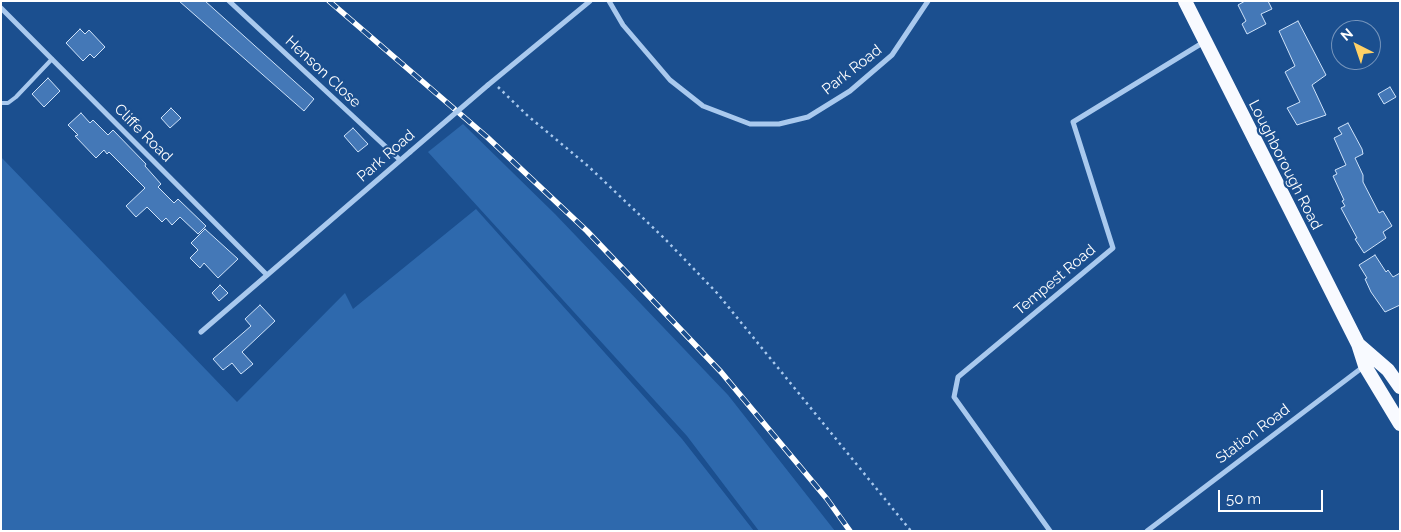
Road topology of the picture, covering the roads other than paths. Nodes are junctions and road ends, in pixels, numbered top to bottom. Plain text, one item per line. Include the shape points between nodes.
1 (229, 1) edge
2 (590, 1) edge
3 (609, 1) edge
4 (928, 1) edge
5 (1185, 1) edge
6 (1, 8) edge
7 (1205, 41) junction
8 (52, 60) junction
9 (1, 103) edge
10 (400, 160) junction
11 (267, 275) junction
12 (201, 332) dead end
13 (1370, 361) junction
14 (1400, 387) edge
15 (1400, 424) edge
16 (1050, 531) edge
17 (1146, 531) edge

1 - 10 street, Henson Close
2 - 10 street, Park Road, bridge
3 - 4 street, Park Road via 623,25 670,80 703,106 750,124 779,124 808,117 850,91 892,55
5 - 7 highway, Loughborough Road
6 - 8 street, Cliffe Road
7 - 13 highway, Loughborough Road via 1358,344
7 - 16 street, Tempest Road via 1073,122 1113,248 958,377 954,397
8 - 9 lane via 16,97 8,103
8 - 11 street, Cliffe Road
10 - 11 street, Park Road
11 - 12 street, Park Road
13 - 14 highway, Loughborough Road
13 - 15 highway, Loughborough Road
13 - 17 street, Station Road

